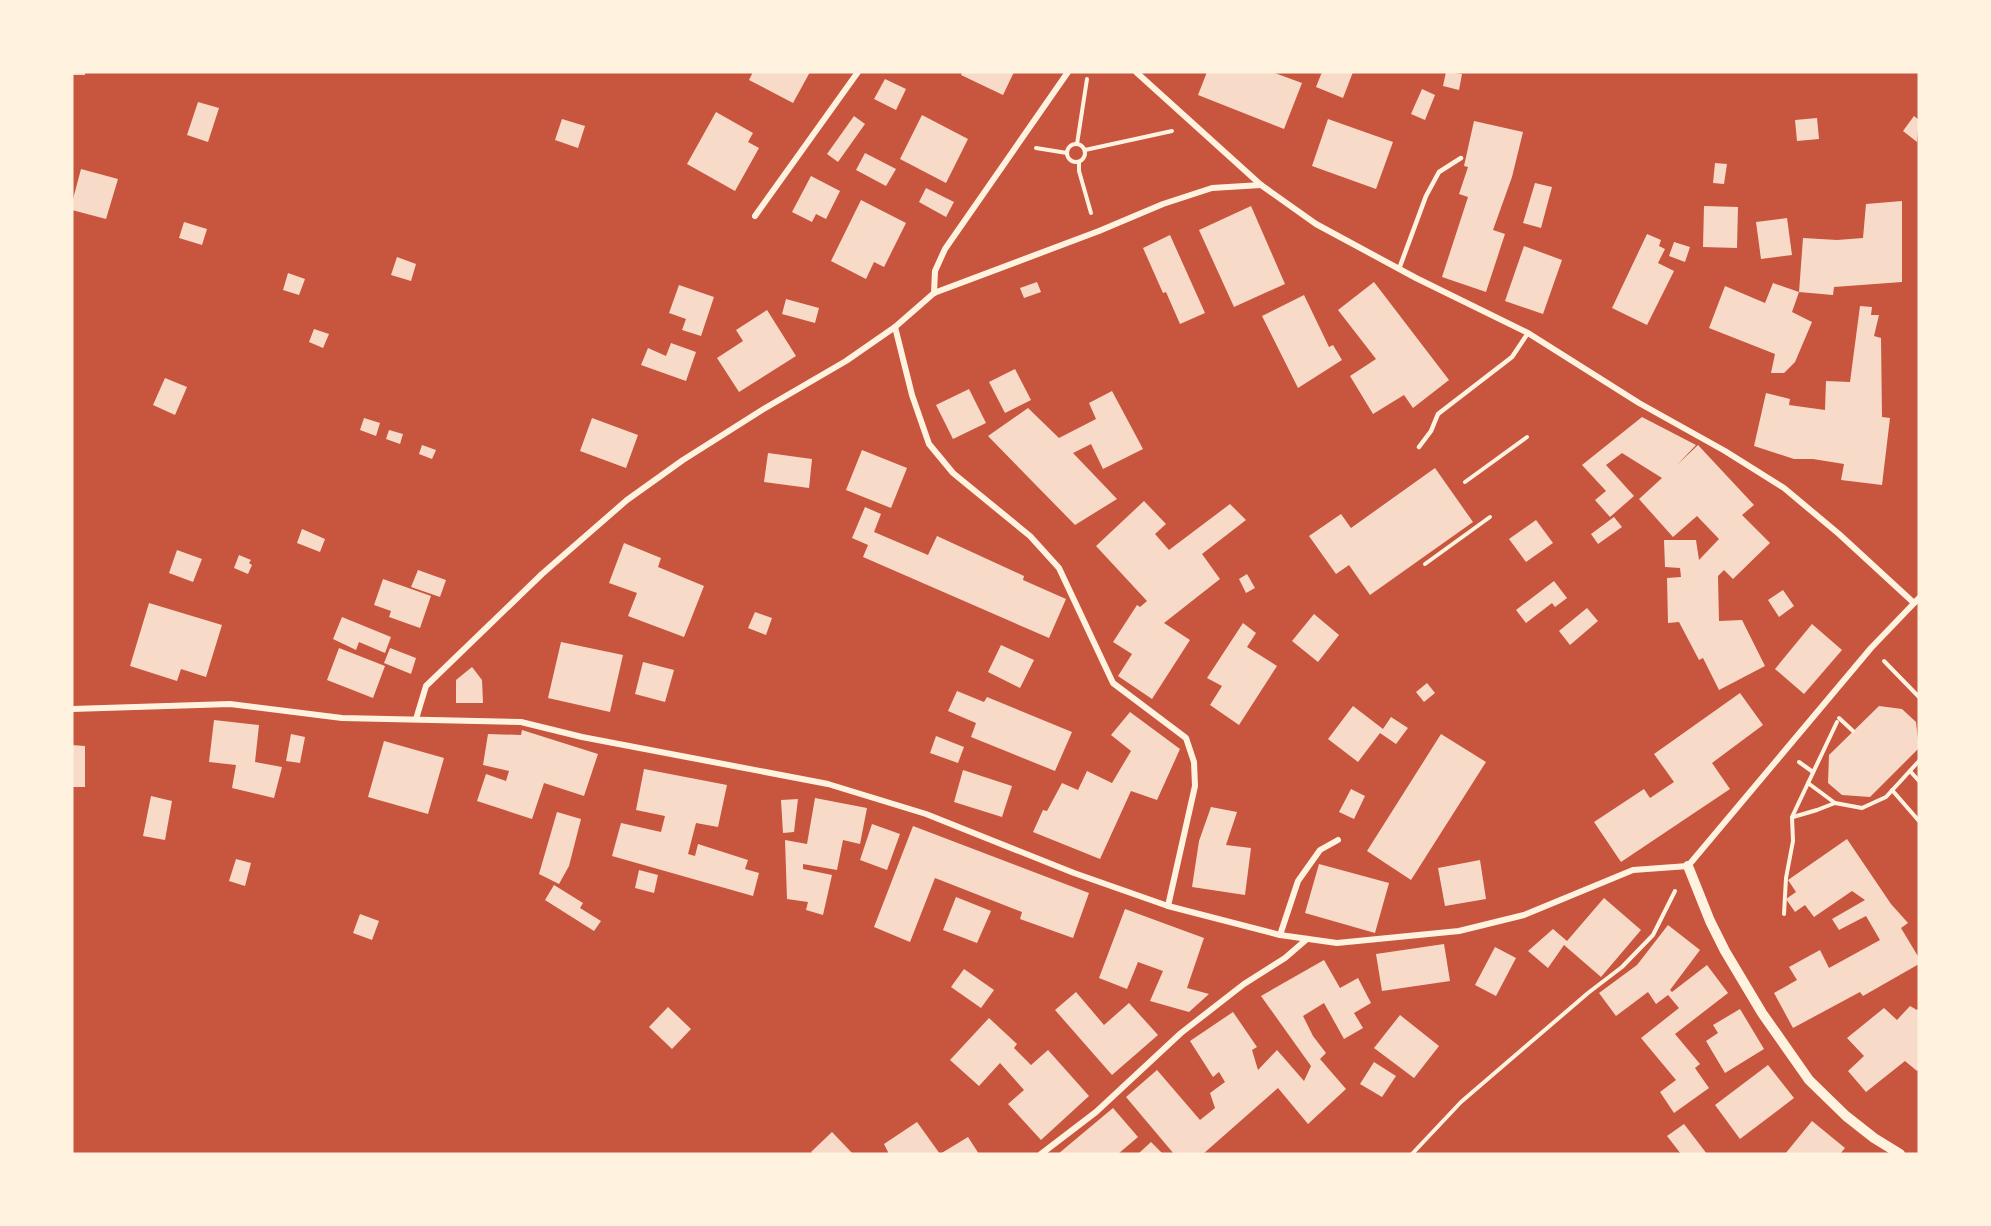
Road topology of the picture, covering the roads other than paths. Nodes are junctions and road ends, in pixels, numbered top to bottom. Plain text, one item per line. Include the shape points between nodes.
1 (858, 72) edge
2 (1068, 72) edge
3 (1136, 72) edge
4 (1461, 158) dead end
5 (1261, 185) junction
6 (755, 216) dead end
7 (1399, 269) junction
8 (934, 293) junction
9 (895, 327) junction
10 (1528, 333) junction
11 (1419, 447) dead end
12 (1916, 600) edge
13 (72, 709) edge
14 (416, 720) junction
15 (1338, 840) dead end
16 (1688, 866) junction
17 (1168, 906) junction
18 (1280, 935) junction
19 (1307, 939) junction
20 (1041, 1154) edge
21 (1900, 1154) edge

1 - 6 street
2 - 8 street via 945,249 935,271
3 - 5 street
4 - 7 lane via 1439,172
5 - 7 street via 1316,224
5 - 8 street via 1212,188 1163,204
7 - 10 street
8 - 9 street
9 - 14 street via 683,460 627,500 542,574 426,686
9 - 17 street via 929,444 953,473 1030,536 1059,568 1113,683 1186,738 1194,762 1195,786
10 - 11 lane via 1512,357 1438,414
10 - 12 street via 1784,488
12 - 16 street
13 - 14 street via 230,704 342,718
14 - 17 street via 521,722 828,784 926,814
15 - 18 street via 1320,850 1298,880
16 - 19 street via 1633,870 1524,915 1459,932 1337,943
16 - 21 street via 1725,951 1809,1080 1846,1116
17 - 18 street
18 - 19 street
19 - 20 street via 1181,1033 1096,1112

